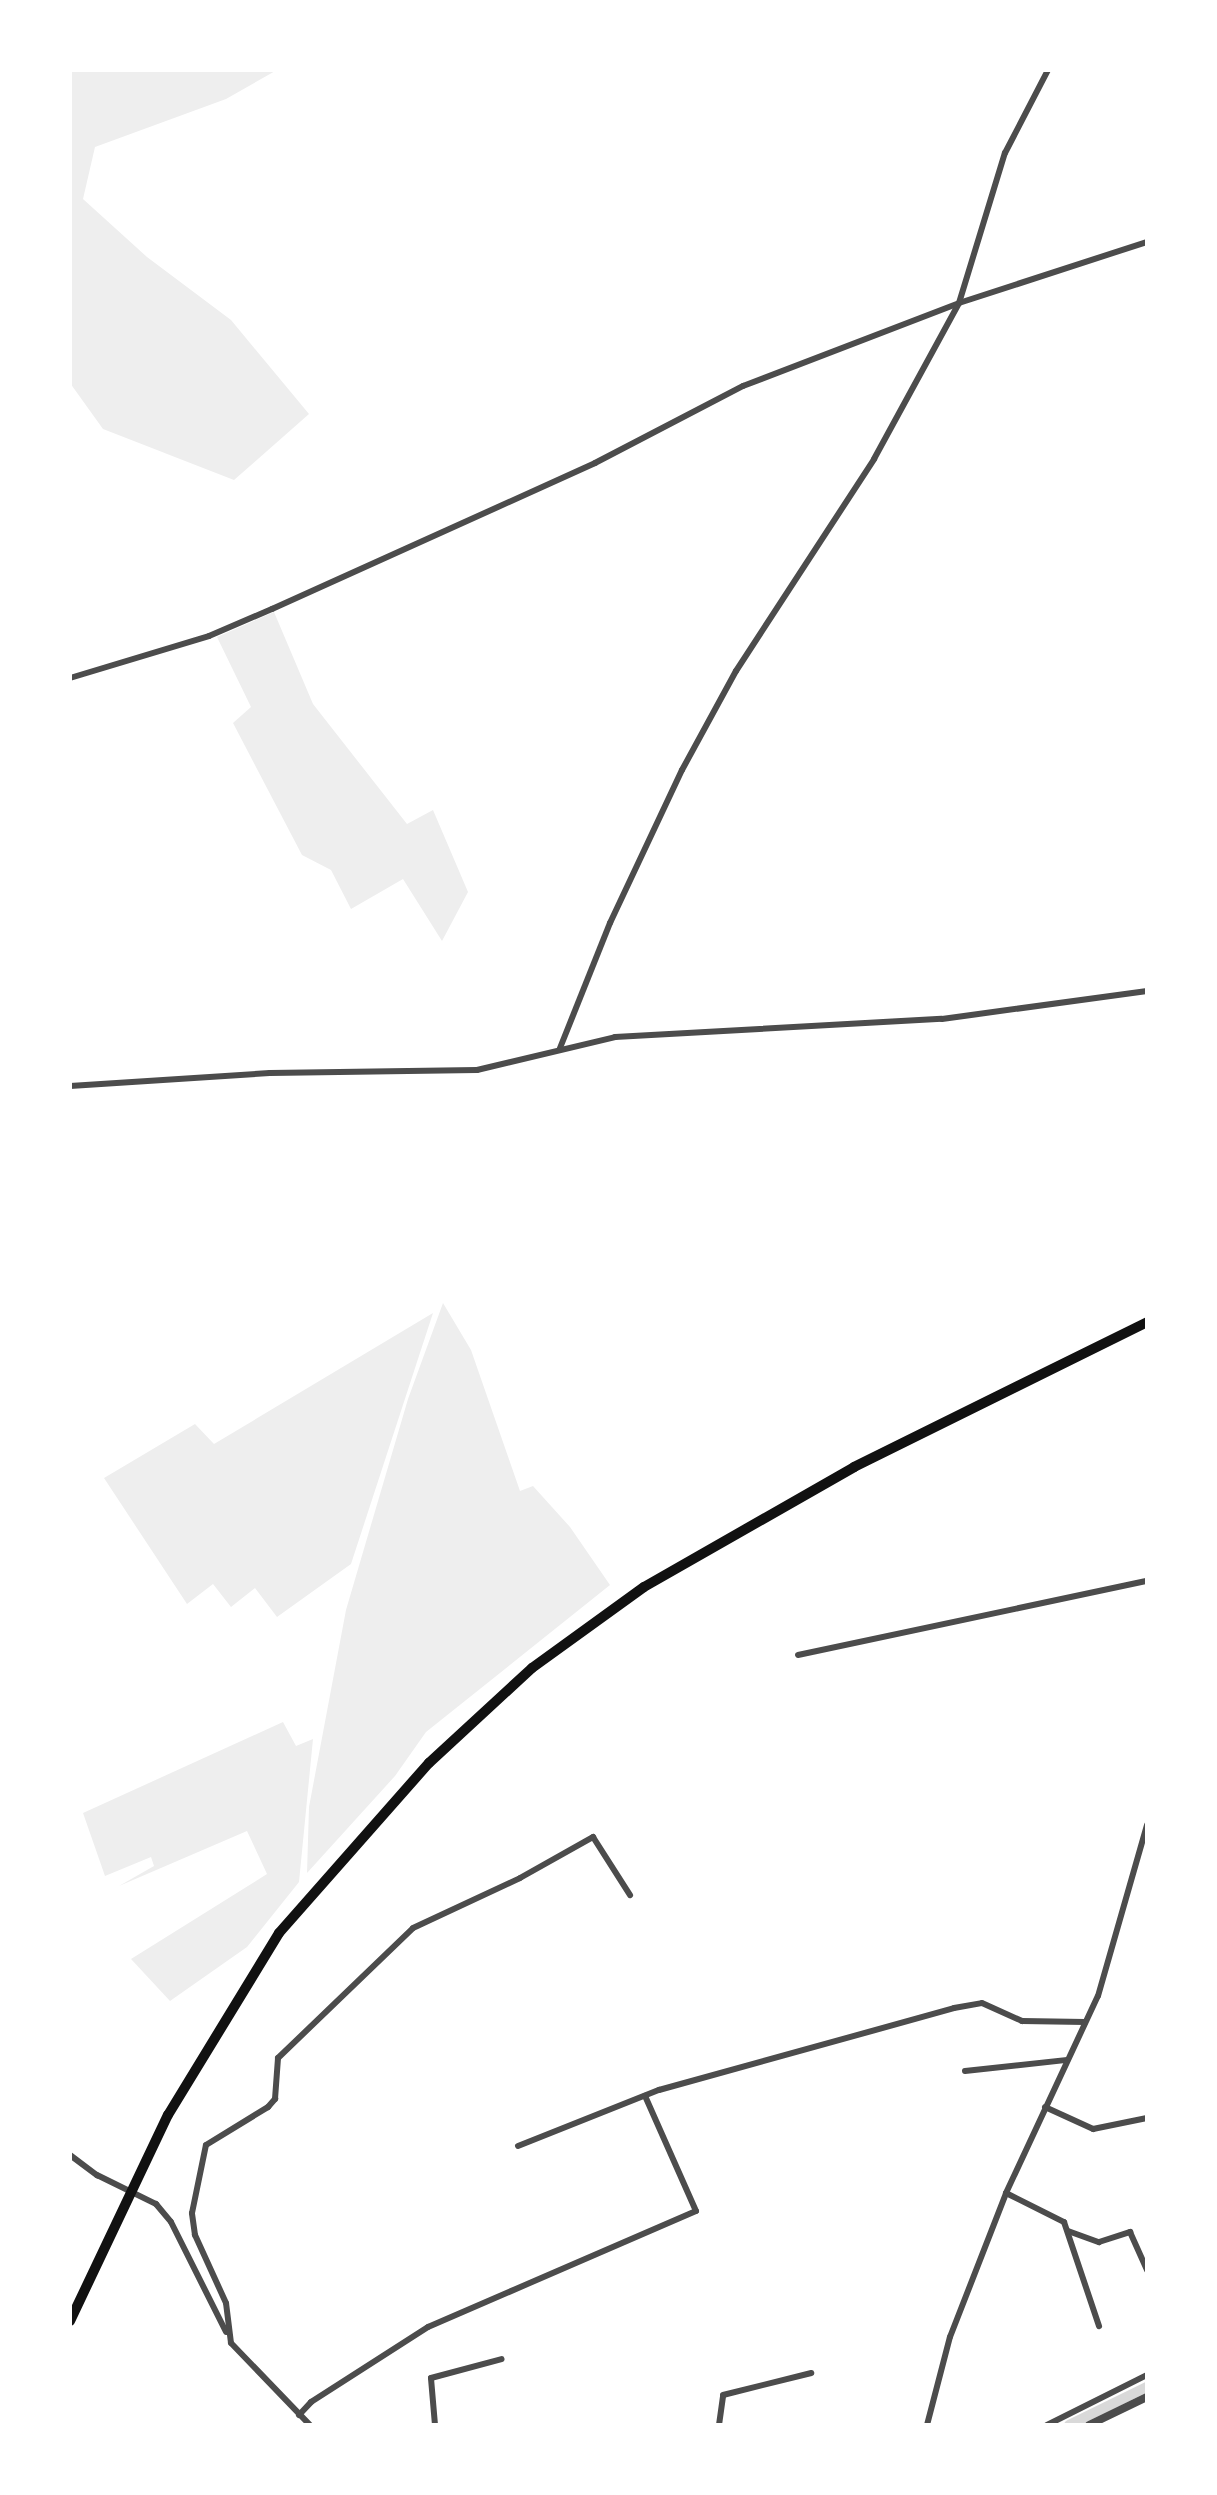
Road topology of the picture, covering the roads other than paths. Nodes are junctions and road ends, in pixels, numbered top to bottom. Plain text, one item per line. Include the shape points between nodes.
1 (1048, 70) edge
2 (1147, 242) edge
3 (959, 303) junction
4 (70, 678) edge
5 (1147, 991) edge
6 (560, 1048) junction
7 (70, 1086) edge
8 (1147, 1322) edge
9 (1147, 1582) edge
10 (798, 1655) dead end
11 (1147, 1825) edge
12 (630, 1894) dead end
13 (1085, 2022) junction
14 (1068, 2060) junction
15 (966, 2070) dead end
16 (645, 2096) junction
17 (1045, 2107) junction
18 (1147, 2118) edge
19 (518, 2146) dead end
20 (70, 2155) edge
21 (1006, 2193) junction
22 (1068, 2232) junction
23 (1147, 2270) edge
24 (70, 2321) edge
25 (1099, 2326) dead end
26 (231, 2343) junction
27 (502, 2358) dead end
28 (810, 2373) dead end
29 (1147, 2375) edge
30 (1147, 2397) edge
31 (300, 2415) junction
32 (310, 2425) edge
33 (434, 2425) edge
34 (719, 2425) edge
35 (927, 2425) edge
36 (1047, 2425) edge
37 (1089, 2425) edge

1 - 3 street via 1005,153
2 - 3 street
3 - 4 street via 726,394 595,463 242,622
3 - 6 street via 874,460 736,671 682,770
5 - 6 street via 942,1020 615,1036
6 - 7 street via 477,1070 270,1073
8 - 24 highway via 854,1467 644,1588 532,1668 429,1763 279,1932 168,2114
9 - 10 street
11 - 13 street
12 - 26 street via 593,1837 413,1928 278,2058 275,2099 206,2145 192,2213 226,2304
13 - 14 street
13 - 16 street via 1022,2021 975,2004
14 - 15 street
14 - 17 street
16 - 19 street
16 - 31 street via 696,2212 428,2327
17 - 18 street via 1093,2129
17 - 21 street
20 - 26 street via 156,2204
21 - 22 street via 1064,2222
21 - 35 street via 950,2337
22 - 23 street via 1099,2242 1130,2232
22 - 25 street
26 - 31 street
27 - 33 street via 431,2378
28 - 34 street via 723,2395
29 - 36 street
30 - 37 street
31 - 32 street

